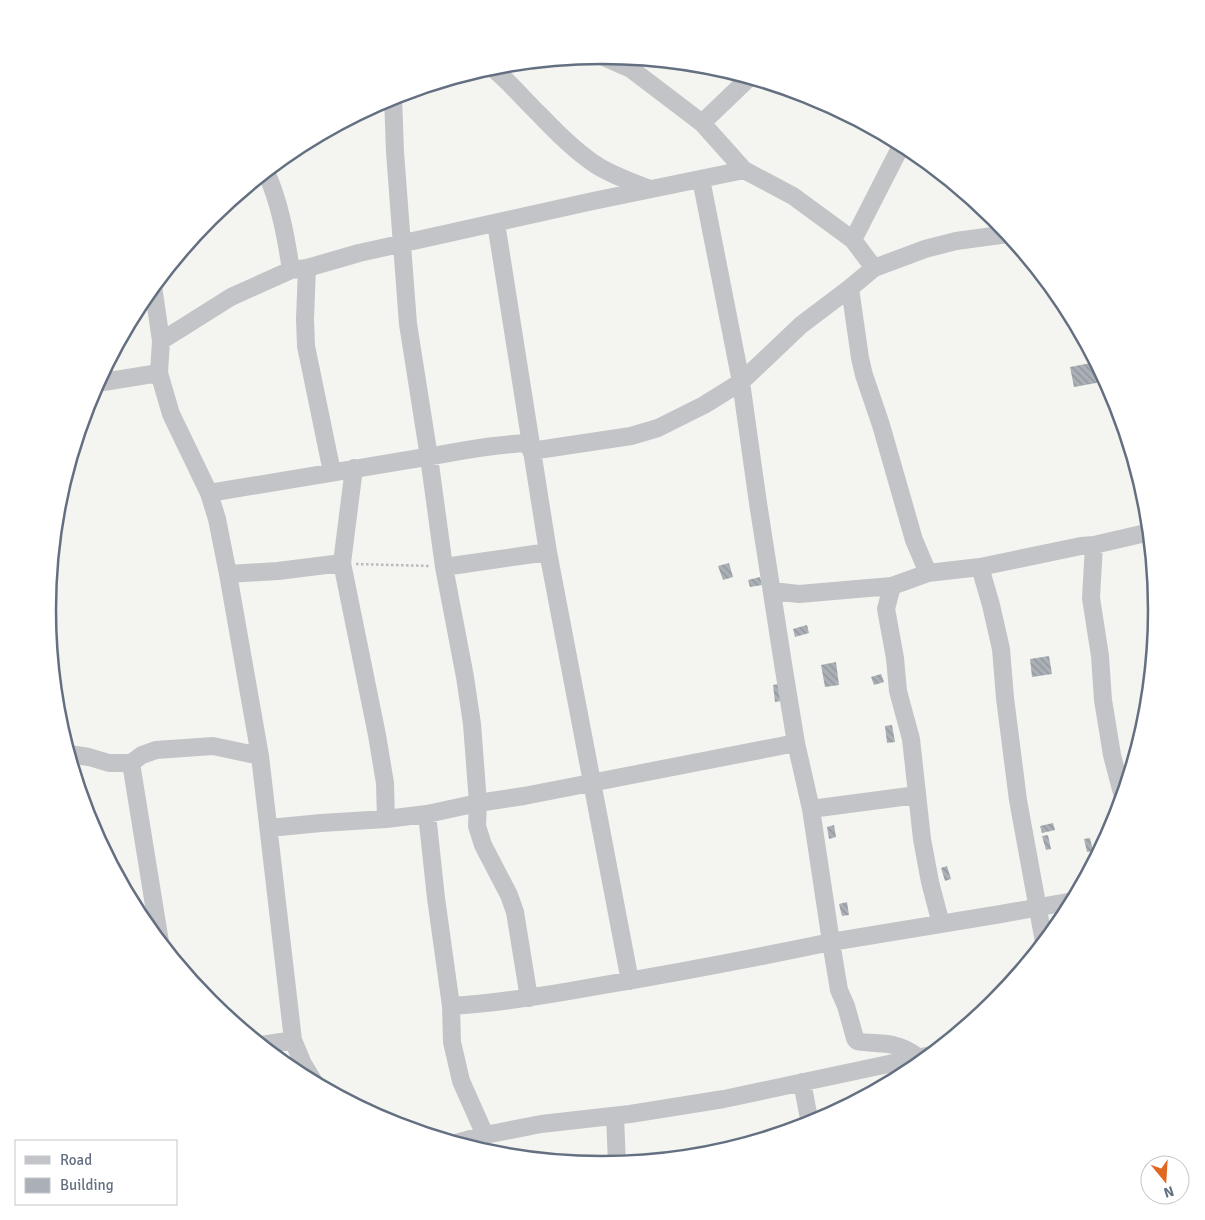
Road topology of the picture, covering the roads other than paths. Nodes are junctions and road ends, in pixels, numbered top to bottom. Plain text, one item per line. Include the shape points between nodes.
1 (620, 64) edge
2 (499, 73) edge
3 (745, 82) edge
4 (393, 105) edge
5 (702, 123) junction
6 (898, 151) edge
7 (744, 170) junction
8 (269, 178) edge
9 (700, 179) junction
10 (650, 190) junction
11 (496, 223) junction
12 (999, 235) edge
13 (853, 240) junction
14 (402, 244) junction
15 (874, 268) junction
16 (299, 269) junction
17 (850, 288) junction
18 (155, 297) edge
19 (161, 341) junction
20 (159, 373) junction
21 (107, 381) edge
22 (741, 382) junction
23 (531, 447) junction
24 (429, 457) junction
25 (354, 468) junction
26 (332, 472) junction
27 (209, 493) junction
28 (1143, 534) edge
29 (1094, 545) junction
30 (548, 552) junction
31 (342, 563) junction
32 (444, 567) junction
33 (980, 567) junction
34 (928, 573) junction
35 (228, 574) junction
36 (892, 586) junction
37 (772, 590) junction
38 (796, 743) junction
39 (76, 755) edge
40 (260, 756) junction
41 (130, 763) junction
42 (592, 782) junction
43 (1120, 786) edge
44 (917, 795) junction
45 (478, 803) junction
46 (811, 809) junction
47 (427, 814) junction
48 (386, 819) junction
49 (268, 828) junction
50 (1063, 903) edge
51 (1038, 908) junction
52 (941, 924) junction
53 (157, 926) edge
54 (1043, 934) edge
55 (831, 942) junction
56 (630, 981) junction
57 (529, 998) junction
58 (451, 1006) junction
59 (293, 1040) junction
60 (271, 1044) edge
61 (920, 1054) edge
62 (914, 1058) edge
63 (306, 1068) edge
64 (802, 1082) junction
65 (615, 1116) junction
66 (809, 1116) edge
67 (485, 1135) junction
68 (468, 1140) edge
69 (617, 1156) edge

1 - 5 street
2 - 10 street via 569,144 600,167
3 - 5 street
4 - 14 street
5 - 7 street
6 - 13 street
7 - 9 street
7 - 13 street via 793,196
8 - 16 street
9 - 10 street
9 - 22 street
10 - 11 street
11 - 14 street
11 - 23 street
12 - 15 street via 925,248
13 - 15 street
14 - 16 street
14 - 24 street via 408,324
15 - 17 street
16 - 19 street via 231,297
16 - 26 street via 306,346
17 - 22 street via 802,325
17 - 34 street via 864,375 914,540
18 - 19 street
19 - 20 street
20 - 21 street
20 - 27 street via 171,414
22 - 23 street via 658,428 631,436
22 - 37 street
23 - 24 street via 512,444
23 - 30 street
24 - 25 street
24 - 32 street
25 - 26 street
25 - 31 street
26 - 27 street
27 - 35 street
28 - 29 street
29 - 33 street
29 - 43 street via 1091,598 1103,700
30 - 32 street
30 - 42 street
31 - 35 street
31 - 48 street via 377,735 385,783
32 - 45 street via 472,724
33 - 34 street
33 - 51 street via 1001,649 1018,800
34 - 36 street
35 - 40 street
36 - 37 street via 799,594
36 - 44 street via 886,609 898,691 911,739
37 - 38 street
38 - 42 street
38 - 46 street
39 - 41 street via 109,763
40 - 41 street via 213,746 156,750
40 - 49 street
41 - 53 street
42 - 45 street
42 - 56 street
44 - 46 street
44 - 52 street via 930,882
45 - 47 street
45 - 57 street via 477,826 483,844 515,912
46 - 55 street
47 - 48 street
47 - 58 street
48 - 49 street
49 - 59 street
50 - 51 street
51 - 52 street
51 - 54 street
52 - 55 street
55 - 56 street
55 - 61 street via 839,990 856,1041 893,1045
56 - 57 street
57 - 58 street
58 - 67 street via 452,1042 461,1080
59 - 60 street
59 - 63 street
62 - 64 street
64 - 65 street via 724,1099
64 - 66 street
65 - 67 street via 541,1124
65 - 69 street
67 - 68 street

